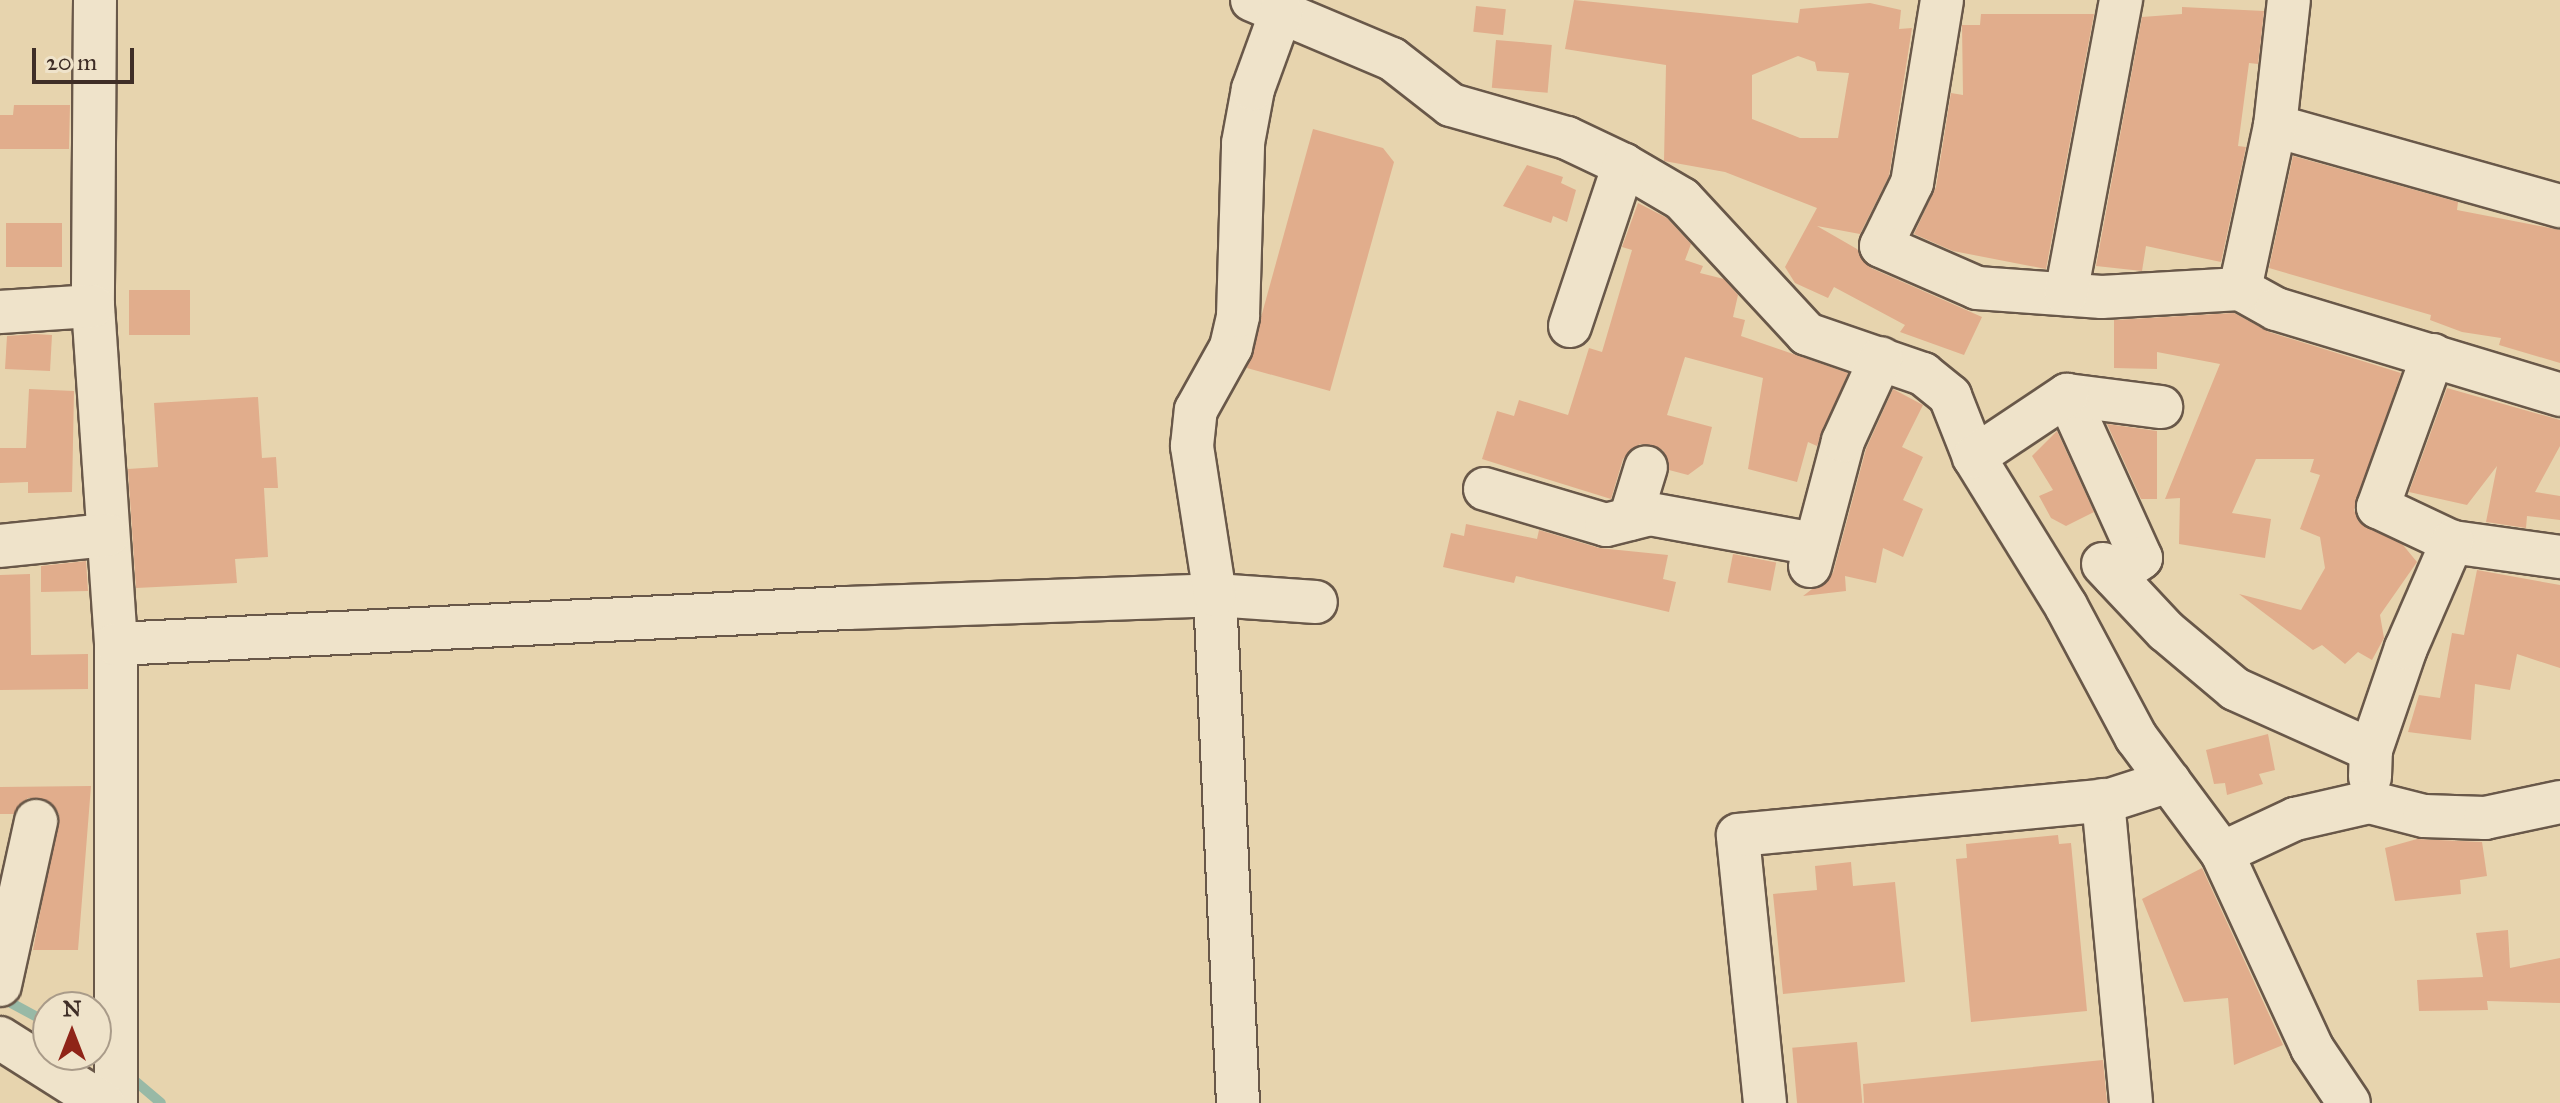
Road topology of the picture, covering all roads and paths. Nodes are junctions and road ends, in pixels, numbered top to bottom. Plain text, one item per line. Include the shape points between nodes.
1 (95, 0) edge
2 (1942, 0) edge
3 (2121, 0) edge
4 (2289, 0) edge
5 (1283, 7) edge
6 (2275, 126) junction
7 (1624, 165) junction
8 (2560, 206) edge
9 (2240, 289) junction
10 (2066, 294) junction
11 (93, 306) junction
12 (0, 312) edge
13 (1570, 326) dead end
14 (2433, 355) junction
15 (1881, 358) junction
16 (2067, 395) junction
17 (2560, 395) edge
18 (2161, 407) dead end
19 (1974, 457) junction
20 (1646, 467) dead end
21 (1485, 489) dead end
22 (1630, 519) junction
23 (107, 535) junction
24 (2452, 542) junction
25 (0, 546) edge
26 (2560, 557) edge
27 (1215, 595) junction
28 (1316, 602) dead end
29 (116, 644) junction
30 (2371, 750) junction
31 (2169, 781) junction
32 (2103, 800) junction
33 (2369, 802) junction
34 (2560, 802) edge
35 (36, 821) dead end
36 (2222, 853) junction
37 (0, 985) edge
38 (0, 1038) edge
39 (103, 1103) edge
40 (116, 1103) edge
41 (1238, 1103) edge
42 (1765, 1103) edge
43 (2131, 1103) edge
44 (2349, 1103) edge

1 - 11 street
2 - 10 street via 1912,183 1881,246 1977,288
3 - 10 street
4 - 6 street
5 - 7 street via 1392,59 1451,105 1567,138
5 - 27 street via 1253,89 1243,143 1238,316 1231,347 1206,387 1193,426 1194,472
6 - 8 street
6 - 9 street
7 - 13 street
7 - 15 street via 1682,199 1807,334
9 - 10 street via 2135,297
9 - 14 street via 2276,309
11 - 12 street
11 - 23 street
14 - 17 street
14 - 24 street via 2378,507
15 - 19 street via 1923,374 1950,396
15 - 22 street via 1843,441 1812,555 1650,514
16 - 18 street
16 - 19 street
16 - 30 street via 2141,558 2109,570 2166,631 2235,689 2325,724
19 - 31 street via 2066,606 2136,737
20 - 22 street
21 - 22 street via 1606,525
23 - 25 street
23 - 29 street
24 - 26 street
24 - 30 street
27 - 28 street
27 - 29 street
27 - 41 street
29 - 40 street
30 - 33 street
31 - 32 street
31 - 36 street
32 - 42 street via 1738,835
32 - 43 street
33 - 34 street via 2424,816 2485,818
33 - 36 street via 2295,819
35 - 37 street
36 - 44 street via 2312,1048
38 - 39 street

